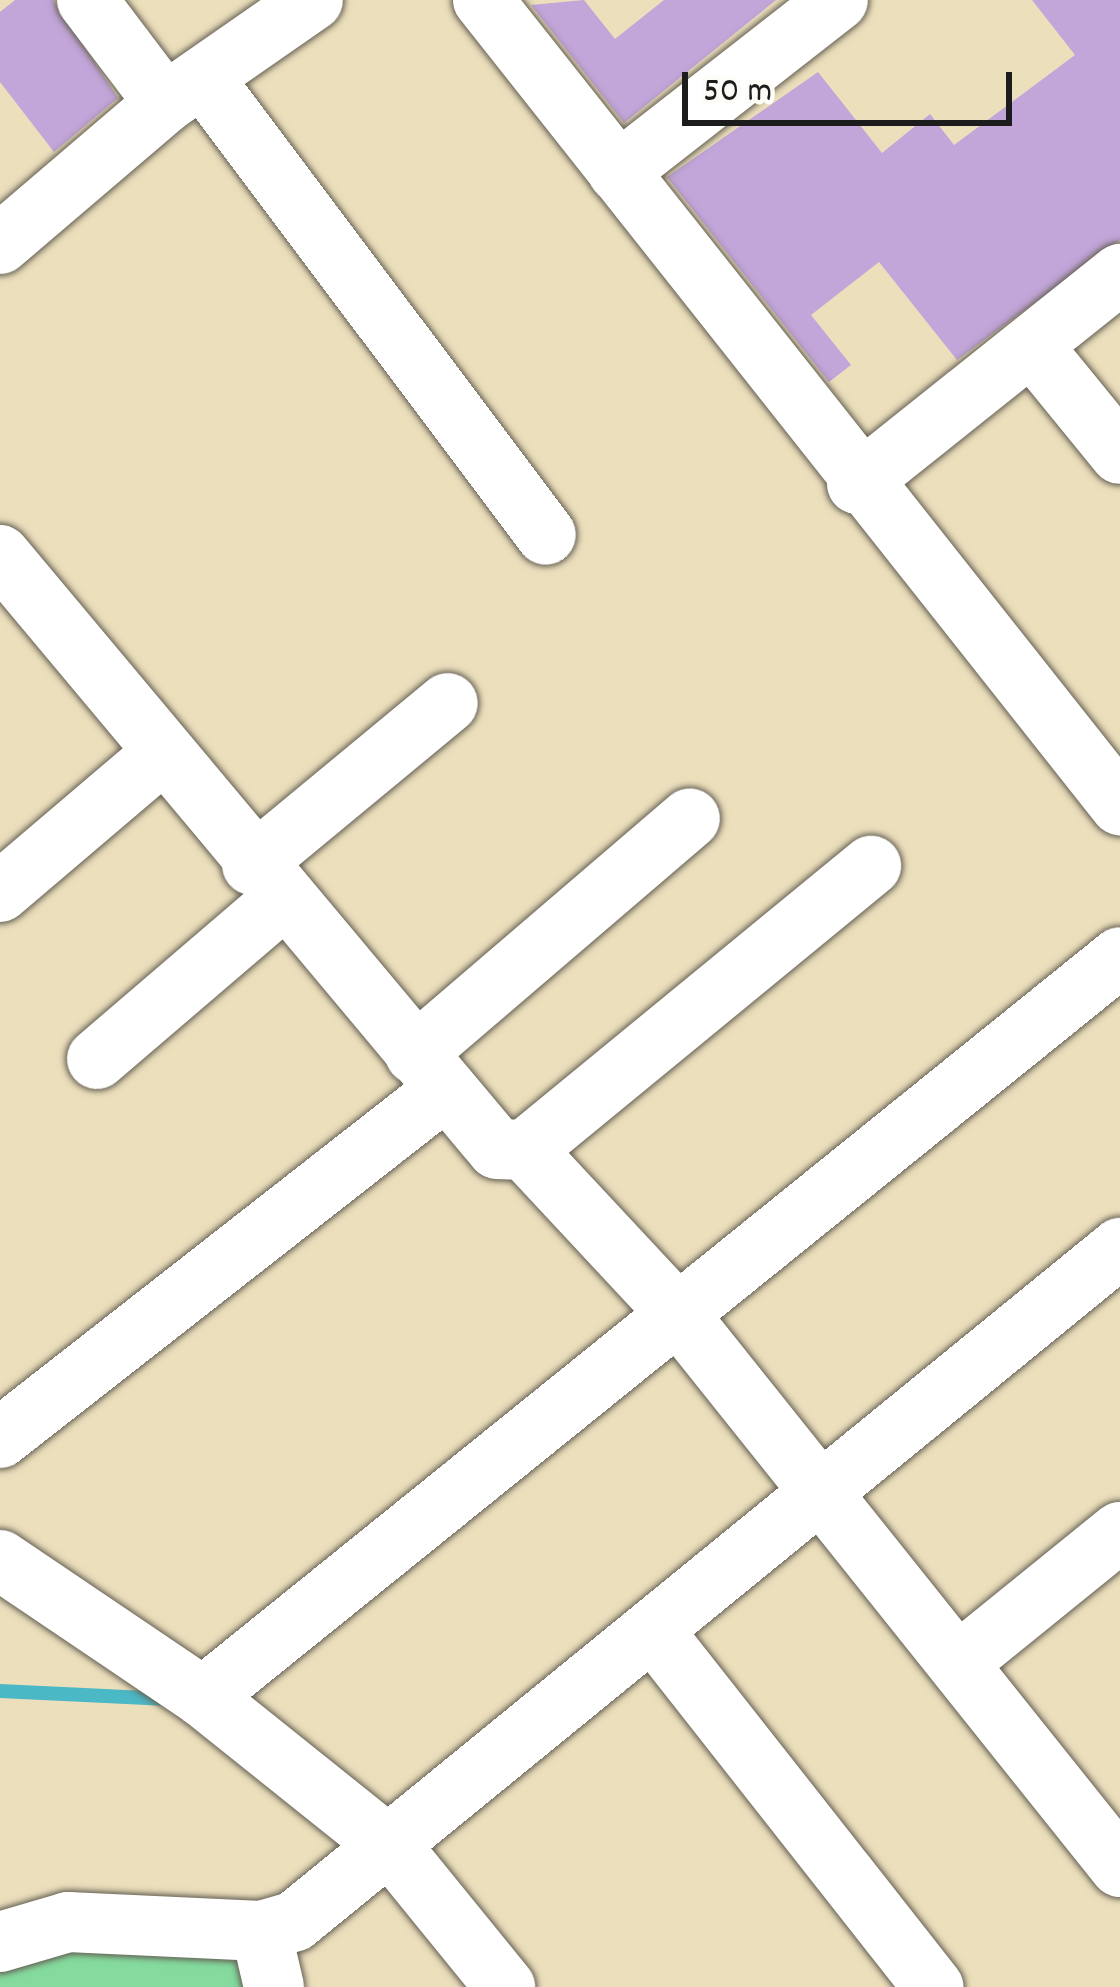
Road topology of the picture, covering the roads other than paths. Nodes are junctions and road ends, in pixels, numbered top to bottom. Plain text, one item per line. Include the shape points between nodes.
1 (87, 0) edge
2 (313, 0) edge
3 (838, 0) edge
4 (487, 2) edge
5 (185, 92) junction
6 (618, 172) junction
7 (10, 213) edge
8 (1120, 274) edge
9 (1032, 346) junction
10 (1120, 454) edge
11 (857, 484) junction
12 (546, 536) dead end
13 (0, 555) edge
14 (448, 703) dead end
15 (161, 755) junction
16 (1120, 805) edge
17 (690, 818) dead end
18 (871, 866) dead end
19 (266, 883) junction
20 (0, 892) edge
21 (1120, 957) edge
22 (97, 1059) dead end
23 (430, 1072) junction
24 (525, 1150) junction
25 (1120, 1248) edge
26 (678, 1314) junction
27 (0, 1438) edge
28 (822, 1491) junction
29 (1120, 1532) edge
30 (0, 1560) edge
31 (654, 1632) junction
32 (958, 1663) junction
33 (203, 1696) junction
34 (1112, 1842) edge
35 (393, 1849) junction
36 (0, 1942) edge
37 (267, 1959) edge
38 (505, 1987) edge
39 (933, 1987) edge

1 - 5 street
2 - 5 street
3 - 6 street
4 - 6 street
5 - 7 street
5 - 12 street
6 - 11 street
8 - 9 street
9 - 10 street
9 - 11 street
11 - 16 street
13 - 15 street
14 - 19 street
15 - 19 street
15 - 20 street
17 - 23 street
18 - 24 street
19 - 22 street
19 - 23 street
21 - 26 street
23 - 24 street via 497,1149
23 - 27 street
24 - 26 street
25 - 28 street
26 - 28 street
26 - 33 street
28 - 31 street
28 - 32 street
29 - 32 street
30 - 33 street
31 - 35 street
31 - 39 street
32 - 34 street
33 - 35 street
35 - 37 street via 295,1921
35 - 38 street
36 - 37 street via 123,1920

